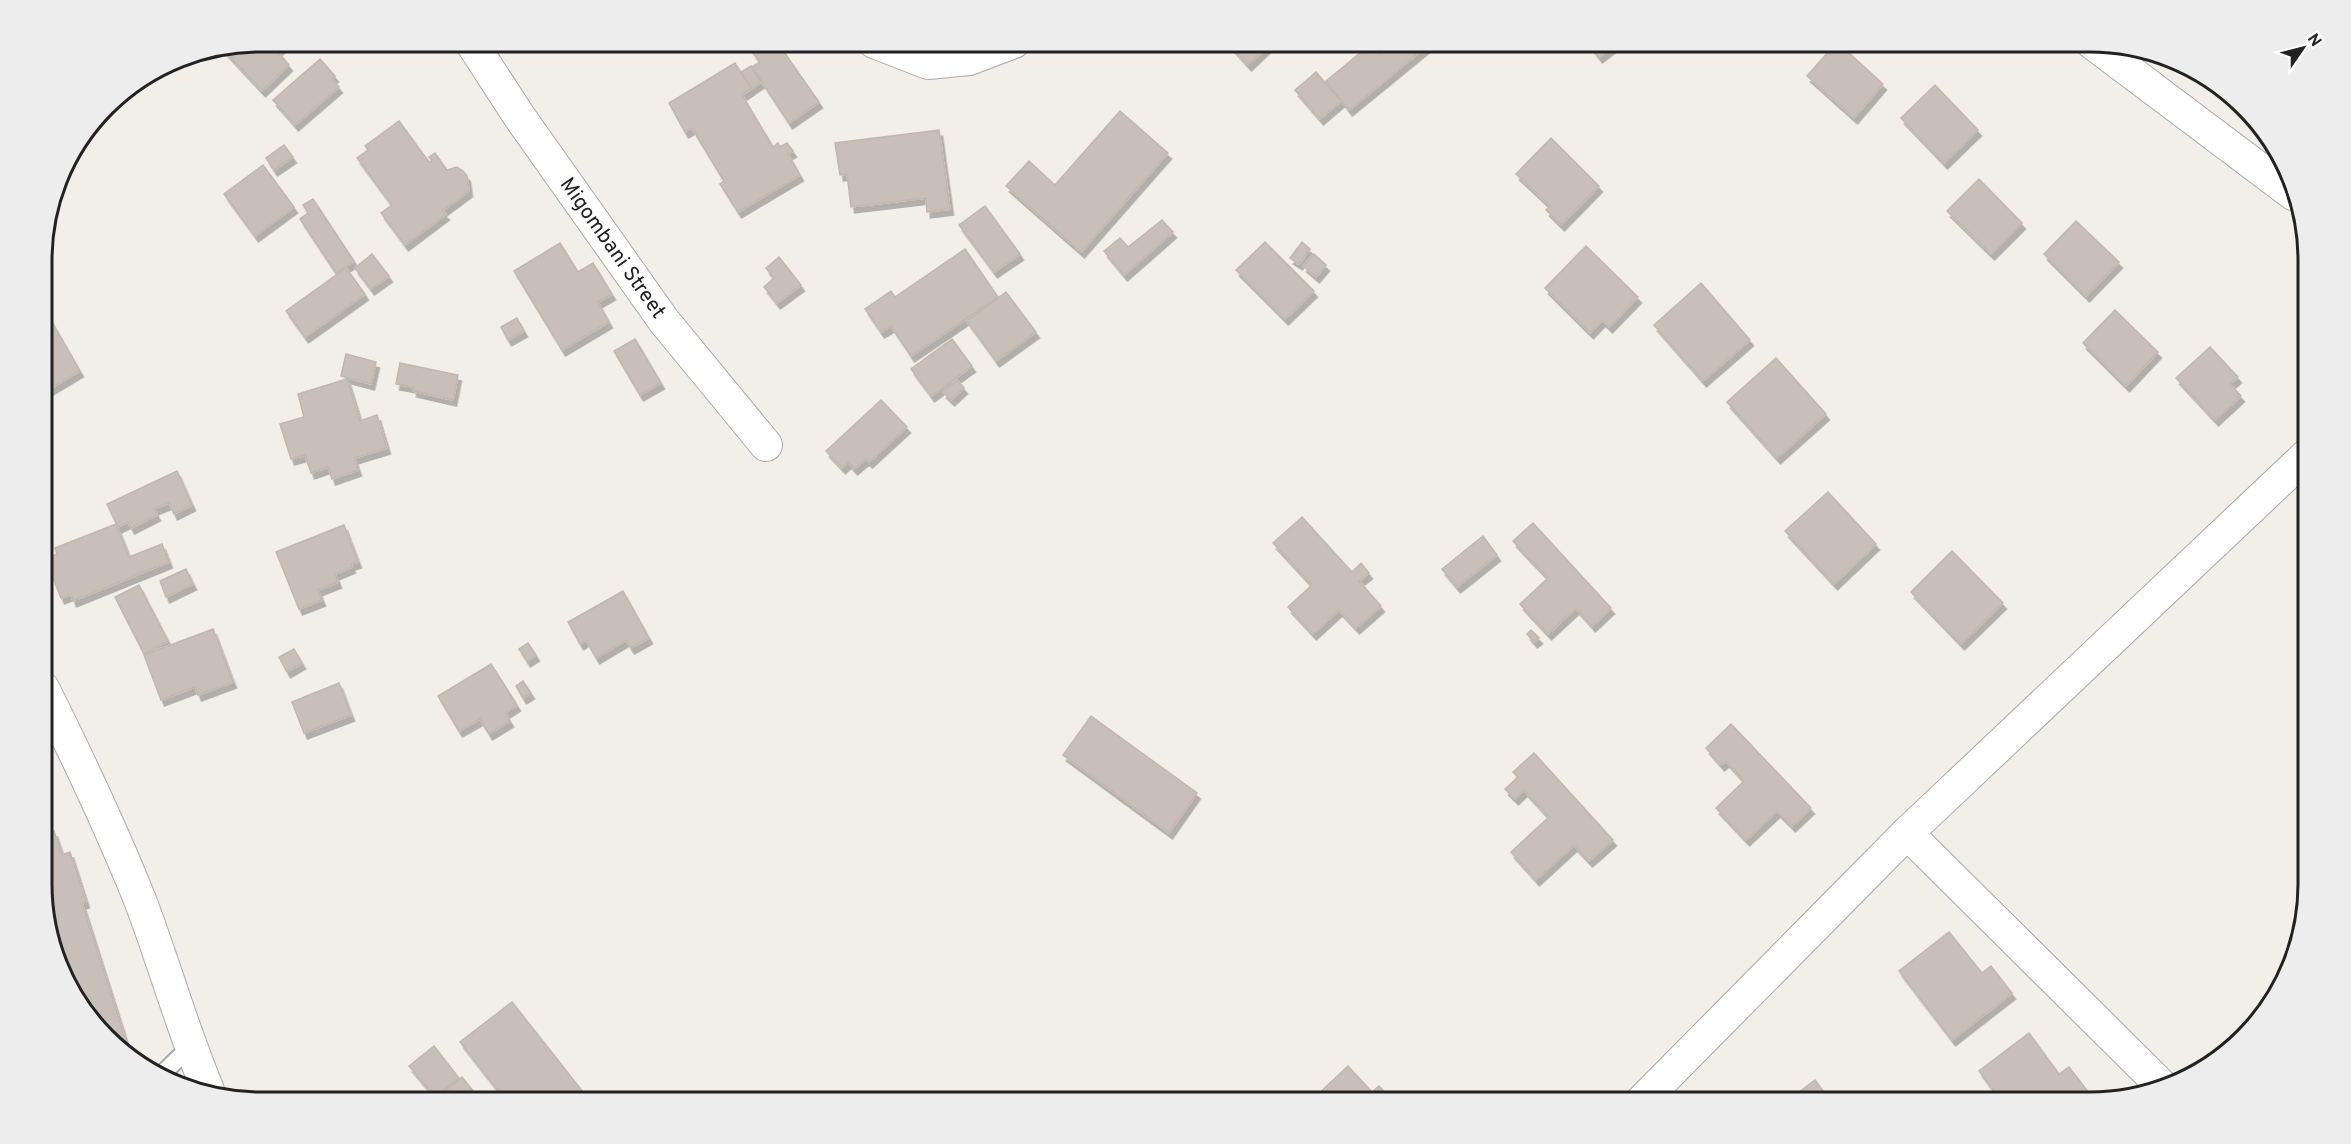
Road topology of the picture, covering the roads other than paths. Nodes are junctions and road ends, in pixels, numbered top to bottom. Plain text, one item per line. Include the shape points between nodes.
1 (477, 52) edge
2 (900, 52) edge
3 (988, 52) edge
4 (2106, 53) edge
5 (2285, 188) edge
6 (766, 445) dead end
7 (2298, 463) edge
8 (52, 705) edge
9 (1907, 833) junction
10 (190, 1047) junction
11 (167, 1069) edge
12 (2156, 1080) edge
13 (205, 1083) edge
14 (1652, 1091) edge

1 - 6 street, Migombani Street via 664,321
2 - 3 street via 928,63 969,59
4 - 5 street
7 - 9 street
8 - 10 street via 140,901
9 - 12 street
9 - 14 street
10 - 11 lane
10 - 13 street

